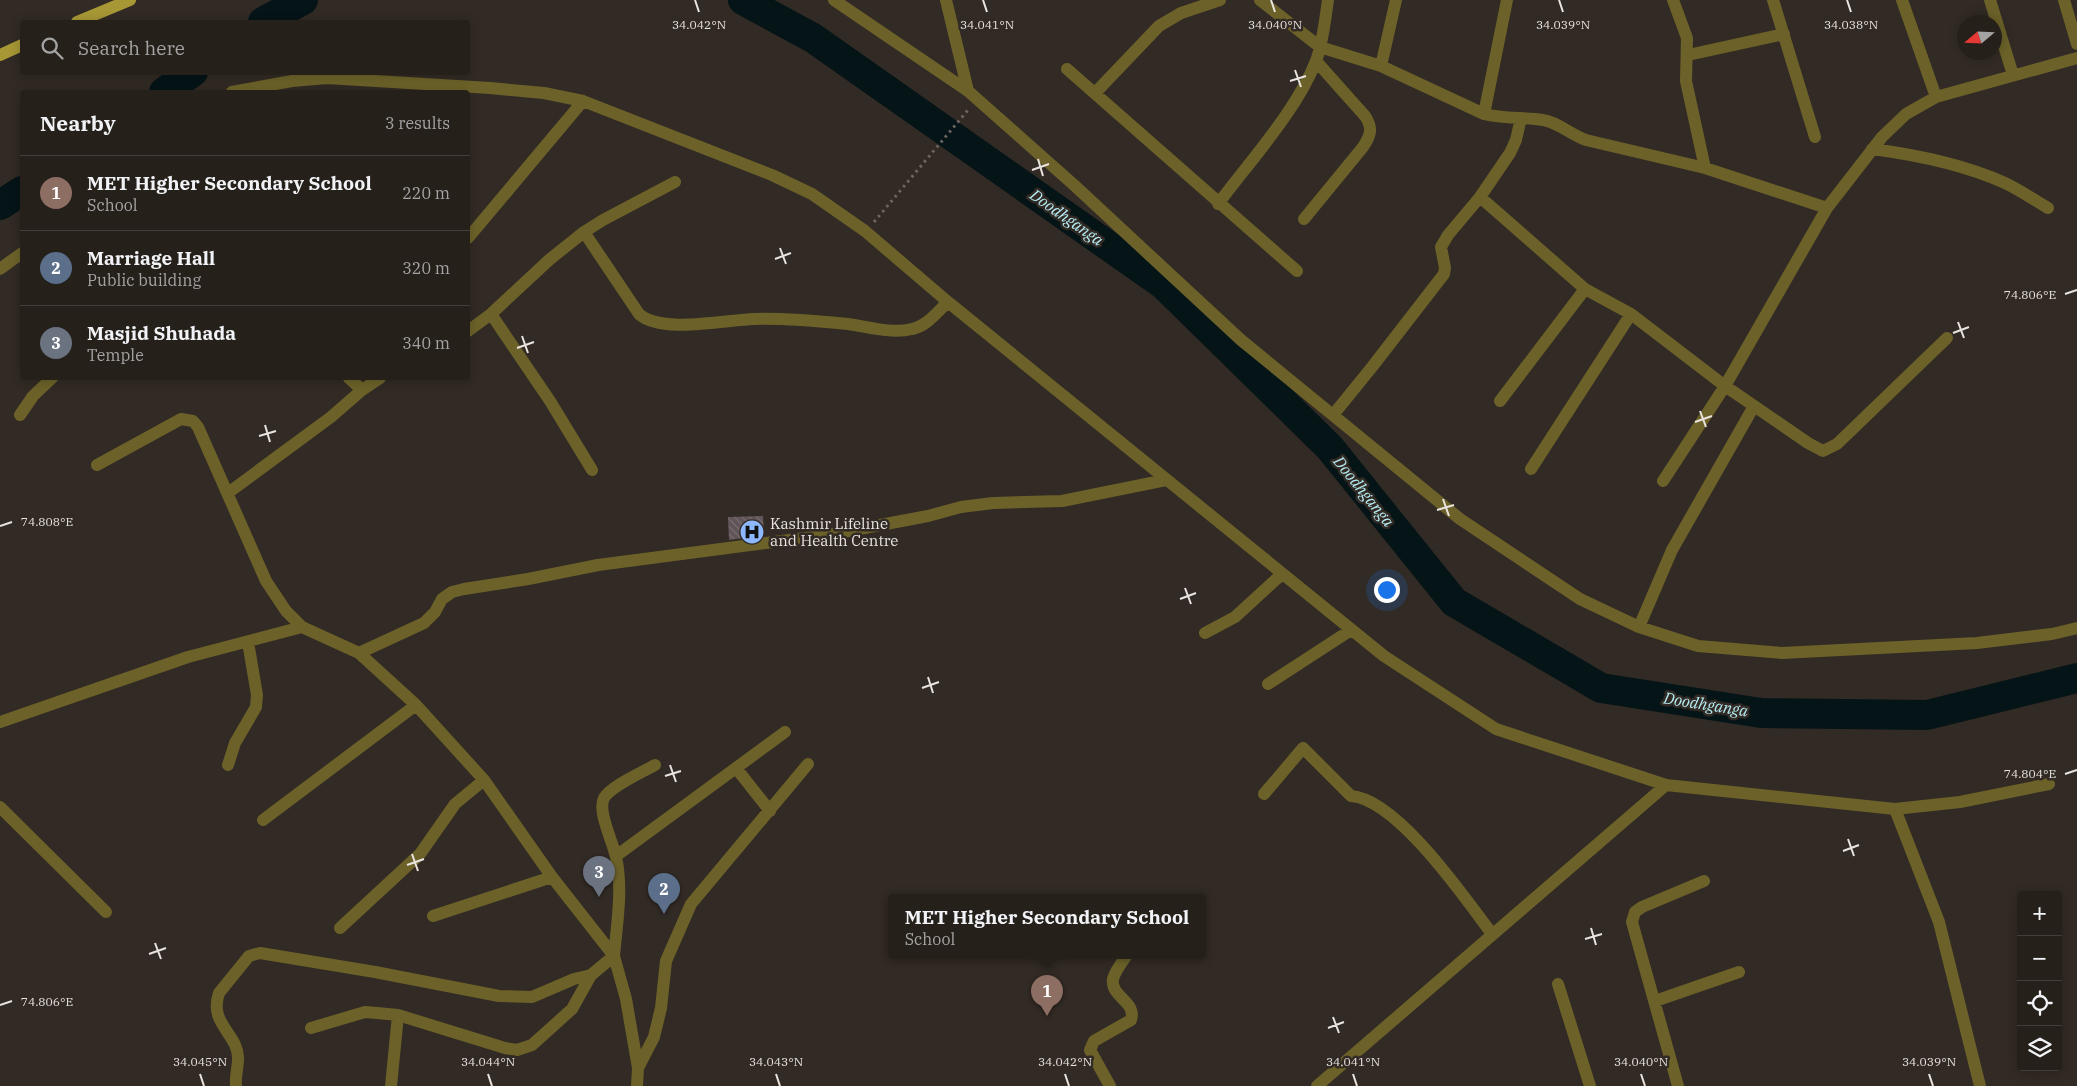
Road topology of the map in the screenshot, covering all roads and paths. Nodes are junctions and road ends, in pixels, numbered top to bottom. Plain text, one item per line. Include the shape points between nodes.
1 (130, 0) edge
2 (834, 0) edge
3 (946, 0) edge
4 (1220, 0) edge
5 (1260, 0) edge
6 (1328, 0) edge
7 (1396, 0) edge
8 (1507, 0) edge
9 (1674, 0) edge
10 (1773, 0) edge
11 (1902, 0) edge
12 (1990, 0) edge
13 (2064, 0) edge
14 (82, 20) edge
15 (1784, 34) junction
16 (2077, 44) edge
17 (20, 47) edge
18 (1320, 47) junction
19 (0, 55) edge
20 (1688, 55) junction
21 (2077, 58) edge
22 (1316, 61) junction
23 (1381, 66) junction
24 (1068, 69) dead end
25 (2013, 75) junction
26 (294, 87) edge
27 (416, 88) edge
28 (257, 90) edge
29 (467, 90) edge
30 (470, 90) edge
31 (968, 91) junction
32 (1096, 92) junction
33 (1936, 97) junction
34 (582, 101) junction
35 (968, 111) dead end
36 (1484, 114) junction
37 (1521, 118) junction
38 (1815, 137) dead end
39 (1872, 149) junction
40 (1705, 168) junction
41 (675, 182) dead end
42 (1480, 197) junction
43 (1218, 204) junction
44 (1826, 208) junction
45 (2048, 208) dead end
46 (1304, 219) dead end
47 (874, 221) dead end
48 (584, 232) junction
49 (470, 236) edge
50 (20, 254) edge
51 (0, 269) edge
52 (1297, 272) dead end
53 (1585, 289) junction
54 (948, 302) junction
55 (491, 314) junction
56 (1631, 314) junction
57 (470, 330) edge
58 (1947, 338) dead end
59 (50, 380) edge
60 (351, 380) edge
61 (377, 380) edge
62 (1724, 386) junction
63 (362, 390) junction
64 (1500, 401) dead end
65 (1754, 406) junction
66 (20, 415) dead end
67 (1332, 415) junction
68 (98, 465) dead end
69 (1531, 469) dead end
70 (592, 470) dead end
71 (1166, 480) junction
72 (1663, 481) dead end
73 (228, 493) junction
74 (1282, 574) junction
75 (302, 627) junction
76 (1639, 627) junction
77 (2077, 628) edge
78 (1352, 630) junction
79 (1205, 634) dead end
80 (248, 642) junction
81 (359, 653) junction
82 (1268, 684) dead end
83 (416, 705) junction
84 (0, 722) edge
85 (785, 732) dead end
86 (808, 764) dead end
87 (228, 765) dead end
88 (654, 765) dead end
89 (736, 768) junction
90 (484, 780) junction
91 (2049, 784) dead end
92 (1666, 785) junction
93 (1264, 794) dead end
94 (0, 807) edge
95 (1895, 809) junction
96 (770, 810) junction
97 (263, 820) dead end
98 (616, 856) junction
99 (552, 877) junction
100 (1704, 881) dead end
101 (106, 912) dead end
102 (433, 916) dead end
103 (340, 928) dead end
104 (1492, 934) junction
105 (614, 956) junction
106 (1124, 959) edge
107 (1739, 972) dead end
108 (591, 975) junction
109 (1558, 984) dead end
110 (1655, 1001) junction
111 (398, 1015) junction
112 (311, 1028) dead end
113 (638, 1068) junction
114 (236, 1086) edge
115 (392, 1086) edge
116 (637, 1086) edge
117 (1110, 1086) edge
118 (1317, 1086) edge
119 (1590, 1086) edge
120 (1678, 1086) edge
121 (1980, 1086) edge

1 - 14 main road
2 - 31 street
3 - 31 street
4 - 32 street via 1181,13 1159,26
5 - 18 street
6 - 18 street
7 - 23 street
8 - 36 street
9 - 20 street via 1685,29
10 - 15 street
11 - 33 street
12 - 25 street
13 - 16 street
15 - 20 street
15 - 38 street
17 - 19 main road
18 - 22 street
18 - 23 street
20 - 40 street via 1686,81
21 - 25 street
22 - 43 street via 1289,110
22 - 46 street via 1365,116 1370,131 1363,147
23 - 36 street
24 - 32 street
25 - 33 street
26 - 27 street via 327,78 372,80
26 - 28 street
27 - 29 street
30 - 34 street via 544,93
31 - 67 street via 1074,184 1241,340
32 - 43 street
33 - 39 street via 1906,114
34 - 49 street
34 - 54 street via 772,175 812,194 865,231
35 - 47 path
36 - 37 street
37 - 40 street via 1545,120 1586,140
37 - 42 street via 1513,147
39 - 44 street
39 - 45 street via 1918,155 1963,167 2006,184
40 - 44 street
41 - 48 street
42 - 53 street
42 - 67 street via 1441,247 1444,274
43 - 52 street
44 - 62 street
48 - 54 street via 639,314 650,322 785,319 902,330 924,326
48 - 55 street
50 - 51 street
53 - 56 street
53 - 64 street
54 - 71 street
55 - 57 street
55 - 70 street via 550,400
56 - 62 street
56 - 69 street
58 - 65 street via 1829,449 1823,451 1808,444
59 - 66 street
60 - 63 street
61 - 63 street
62 - 65 street
62 - 72 street
63 - 73 street via 331,417
65 - 76 street via 1672,550
67 - 76 street via 1460,519 1580,598
68 - 73 street via 181,419 188,419 198,428
71 - 74 street
71 - 81 street via 1062,501 961,507 827,535 598,565 464,589 442,599 424,623
73 - 75 street via 266,581 286,611
74 - 78 street
74 - 79 street via 1235,617
75 - 80 street
75 - 81 street
76 - 77 street via 1698,646 1782,653 1977,643
78 - 82 street
78 - 92 street via 1384,656 1496,729
80 - 84 street via 188,657
80 - 87 street via 256,707 235,744
81 - 83 street
83 - 90 street
83 - 97 street
85 - 89 street
86 - 96 street
88 - 98 street via 604,797 601,805
89 - 96 street
89 - 98 street
90 - 99 street
90 - 103 street via 455,804 420,854
91 - 95 street via 1960,802
92 - 95 street
92 - 104 street
93 - 104 street via 1303,748 1351,796 1377,804 1426,848
94 - 101 street
95 - 121 street via 1939,922
96 - 113 street via 691,904 680,925 666,961 654,1037
98 - 105 street via 620,880
99 - 102 street
99 - 105 street
100 - 110 street via 1642,907 1633,916 1635,937
104 - 118 street
105 - 108 street
105 - 113 street via 626,999
106 - 117 street via 1113,977 1113,984 1132,1008 1131,1020 1094,1041 1090,1050
107 - 110 street
108 - 111 street via 572,1008 532,1045 517,1050
108 - 114 street via 532,997 500,996 254,953 216,999 219,1020 232,1039 238,1058
109 - 119 street
110 - 120 street
111 - 112 street via 365,1012
111 - 115 street
113 - 116 street

